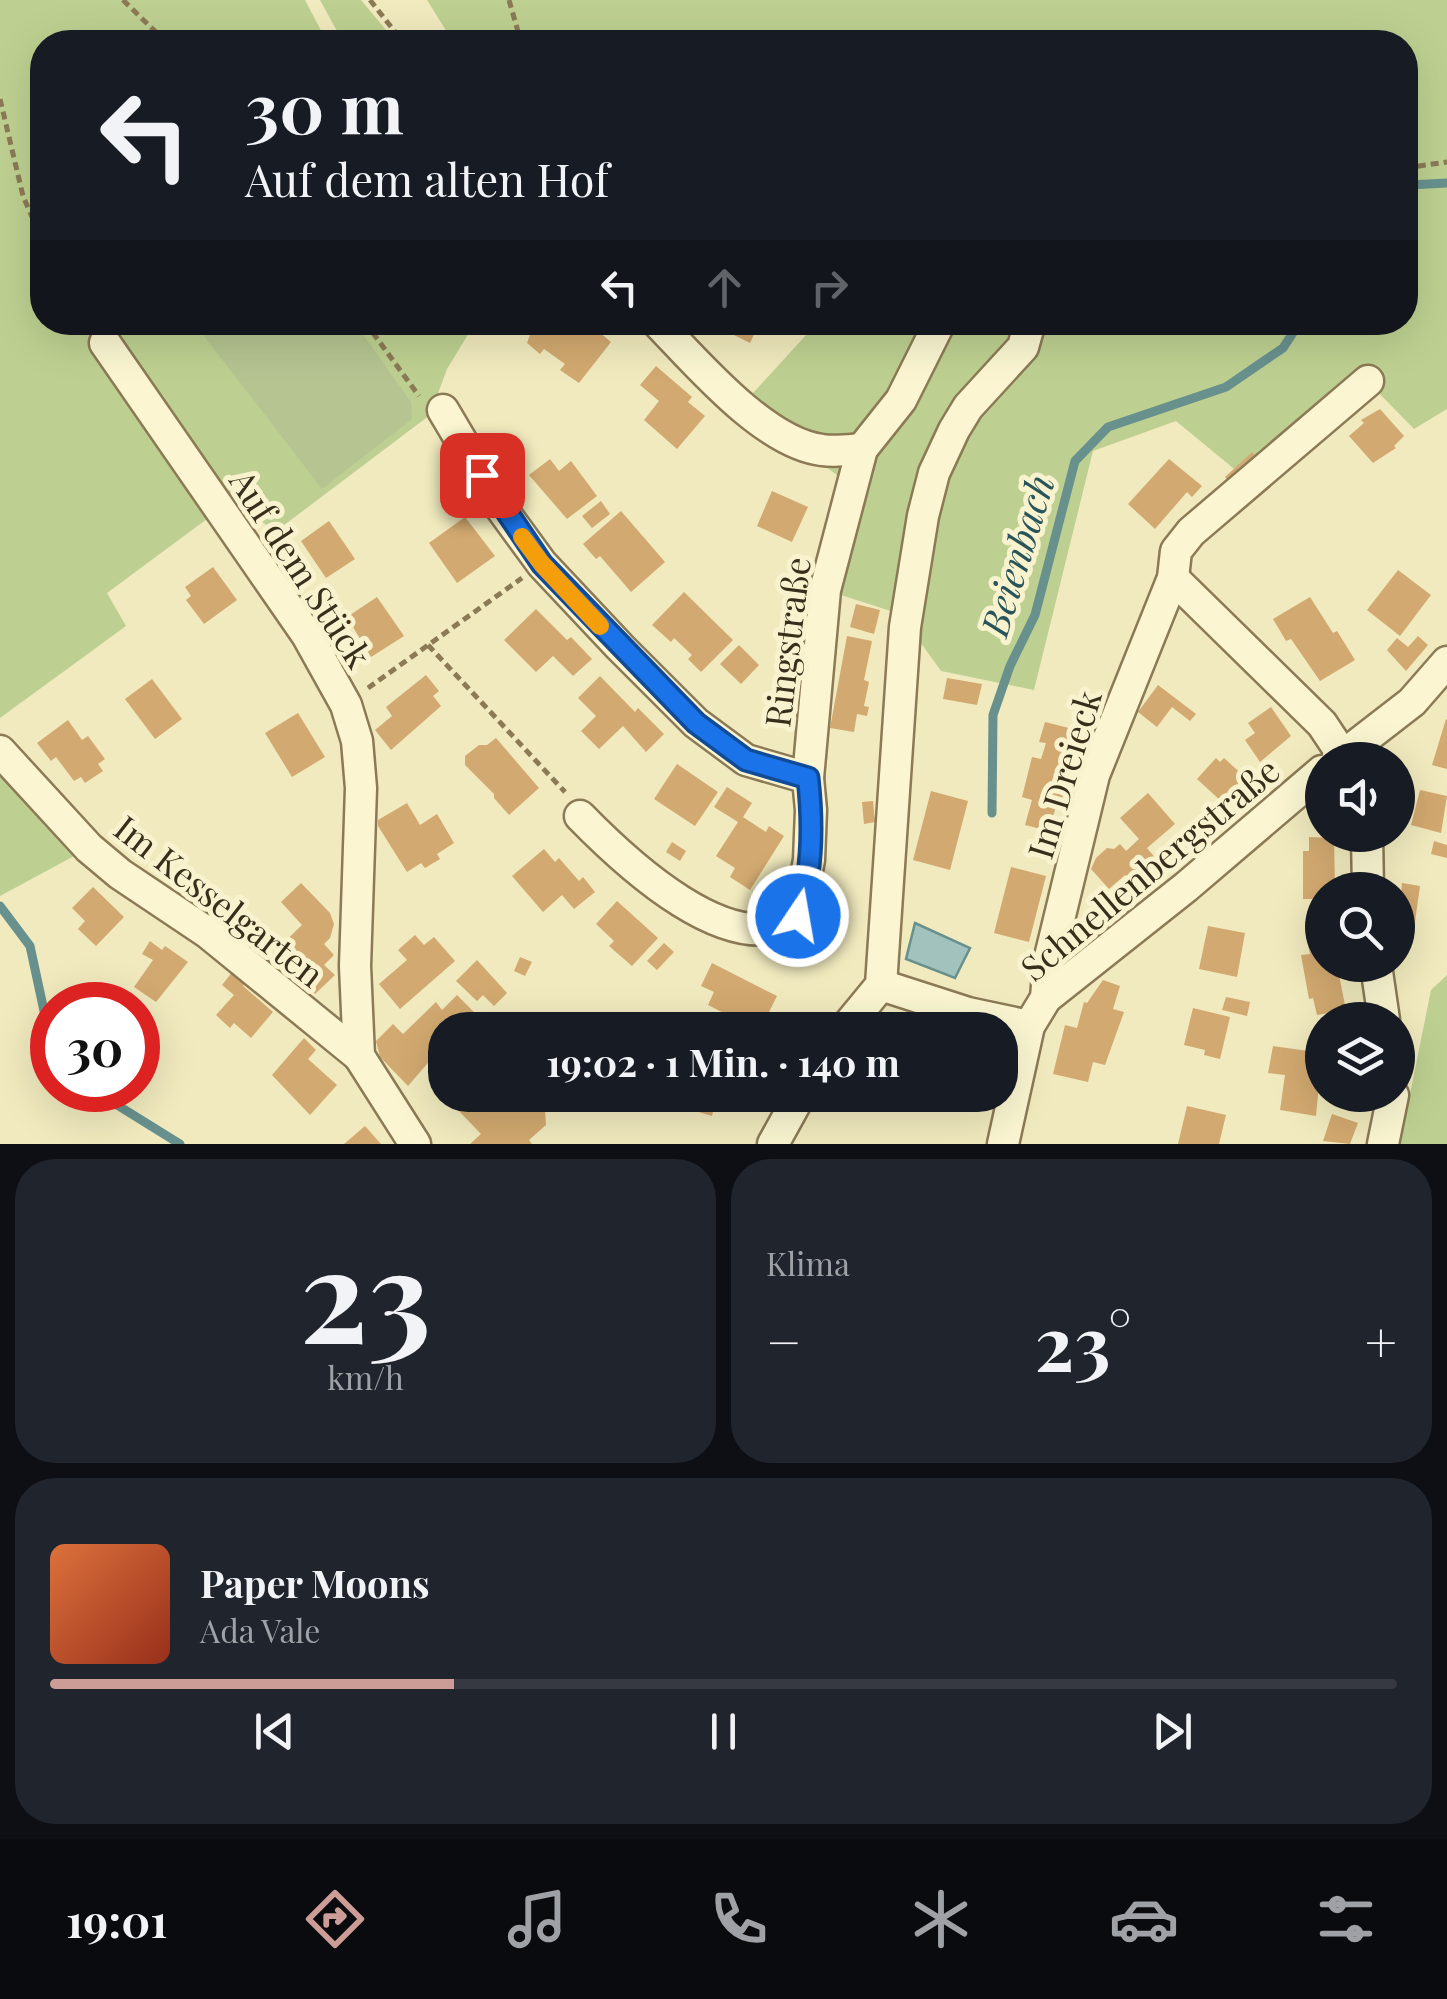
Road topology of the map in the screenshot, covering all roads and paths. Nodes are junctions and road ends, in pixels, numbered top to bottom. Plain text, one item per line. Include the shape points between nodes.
1 (123, 0) edge
2 (370, 0) edge
3 (509, 0) edge
4 (154, 30) edge
5 (393, 30) edge
6 (517, 30) edge
7 (0, 99) edge
8 (1447, 162) edge
9 (1418, 166) edge
10 (30, 212) edge
11 (374, 335) edge
12 (670, 335) edge
13 (934, 335) edge
14 (1026, 335) edge
15 (105, 343) dead end
16 (1368, 381) dead end
17 (443, 410) joint
18 (862, 450) junction
19 (542, 564) junction
20 (1173, 578) junction
21 (428, 644) junction
22 (1447, 662) edge
23 (346, 704) junction
24 (1329, 742) edge
25 (1361, 742) edge
26 (0, 751) edge
27 (808, 778) junction
28 (1305, 785) edge
29 (580, 816) joint
30 (881, 984) junction
31 (1046, 998) junction
32 (858, 1012) edge
33 (1029, 1026) junction
34 (360, 1056) junction
35 (790, 1112) edge
36 (1390, 1112) edge
37 (415, 1144) edge
38 (772, 1144) edge
39 (1003, 1144) edge
40 (1383, 1144) edge

1 - 4 path
2 - 5 path
3 - 6 path
7 - 10 path
8 - 9 path
11 - 17 path via 422,400
12 - 18 street via 736,403 778,433 820,450
13 - 18 street, Ringstraße via 901,400
14 - 30 street via 954,430 922,516 905,627
15 - 23 street, Auf dem Stück via 307,635
16 - 20 street, Im Dreieck via 1191,532 1176,551
17 - 19 street
18 - 27 street, Ringstraße via 825,590
19 - 21 path
19 - 27 street via 696,723 746,760
20 - 24 street via 1322,724
20 - 31 street, Im Dreieck via 1094,775 1048,962
21 - 23 path
21 - 29 path via 562,788
22 - 25 street, Schnellenbergstraße via 1412,702
23 - 34 street, Auf dem Stück via 361,788 355,966
26 - 34 street, Im Kesselgarten via 89,848
27 - 29 street, Ringstraße via 803,902 784,927 764,931 703,915
28 - 31 street, Schnellenbergstraße
30 - 32 street
30 - 33 street
31 - 33 street, Schnellenbergstraße
33 - 39 street, Schnellenbergstraße
34 - 37 street, Auf dem Stück
35 - 38 street
36 - 40 street

